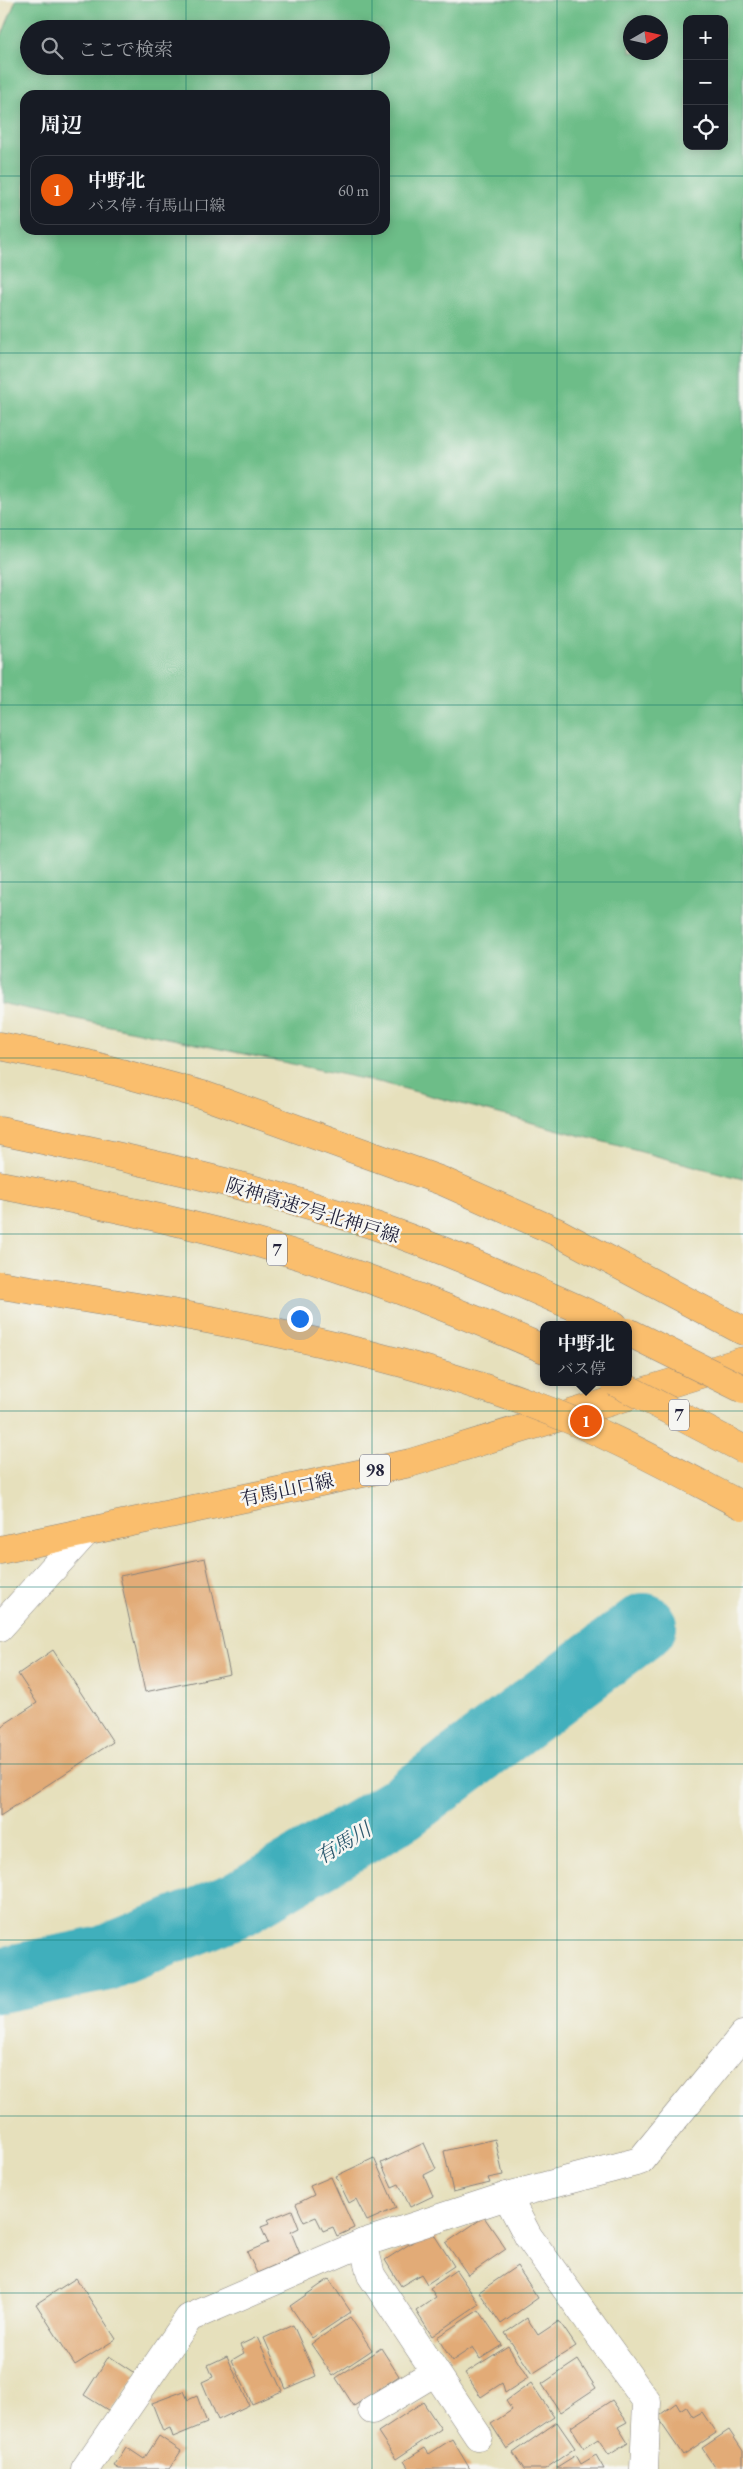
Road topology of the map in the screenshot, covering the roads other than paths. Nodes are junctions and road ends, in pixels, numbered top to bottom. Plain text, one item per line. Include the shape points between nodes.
1 (0, 1046) edge
2 (0, 1131) edge
3 (0, 1185) edge
4 (0, 1285) edge
5 (605, 1321) edge
6 (743, 1331) edge
7 (632, 1334) edge
8 (540, 1347) edge
9 (743, 1361) edge
10 (623, 1386) edge
11 (743, 1389) edge
12 (743, 1449) edge
13 (743, 1506) edge
14 (86, 1532) junction
15 (0, 1550) edge
16 (0, 1627) edge
17 (743, 2035) edge
18 (507, 2196) junction
19 (363, 2242) junction
20 (435, 2372) junction
21 (372, 2410) dead end
22 (478, 2436) dead end
23 (85, 2469) edge
24 (644, 2469) edge

1 - 6 main road via 88,1064 203,1095 442,1181 557,1232
2 - 5 main road, 阪神高速7号北神戸線 via 111,1154 370,1224 488,1269
3 - 8 main road, 7 via 238,1237 362,1277 478,1320
4 - 13 main road, bridge via 151,1308 282,1333 416,1366 532,1405 652,1458
7 - 11 main road, bridge
9 - 14 main road, 有馬山口線 / 98 via 410,1463
10 - 12 main road, 7, bridge
14 - 15 main road, 有馬山口線 / 98
14 - 16 street
17 - 18 street via 640,2161
18 - 19 street
18 - 24 street via 528,2236 647,2402
19 - 20 street via 371,2275
19 - 23 street via 190,2318
20 - 21 street
20 - 22 street

